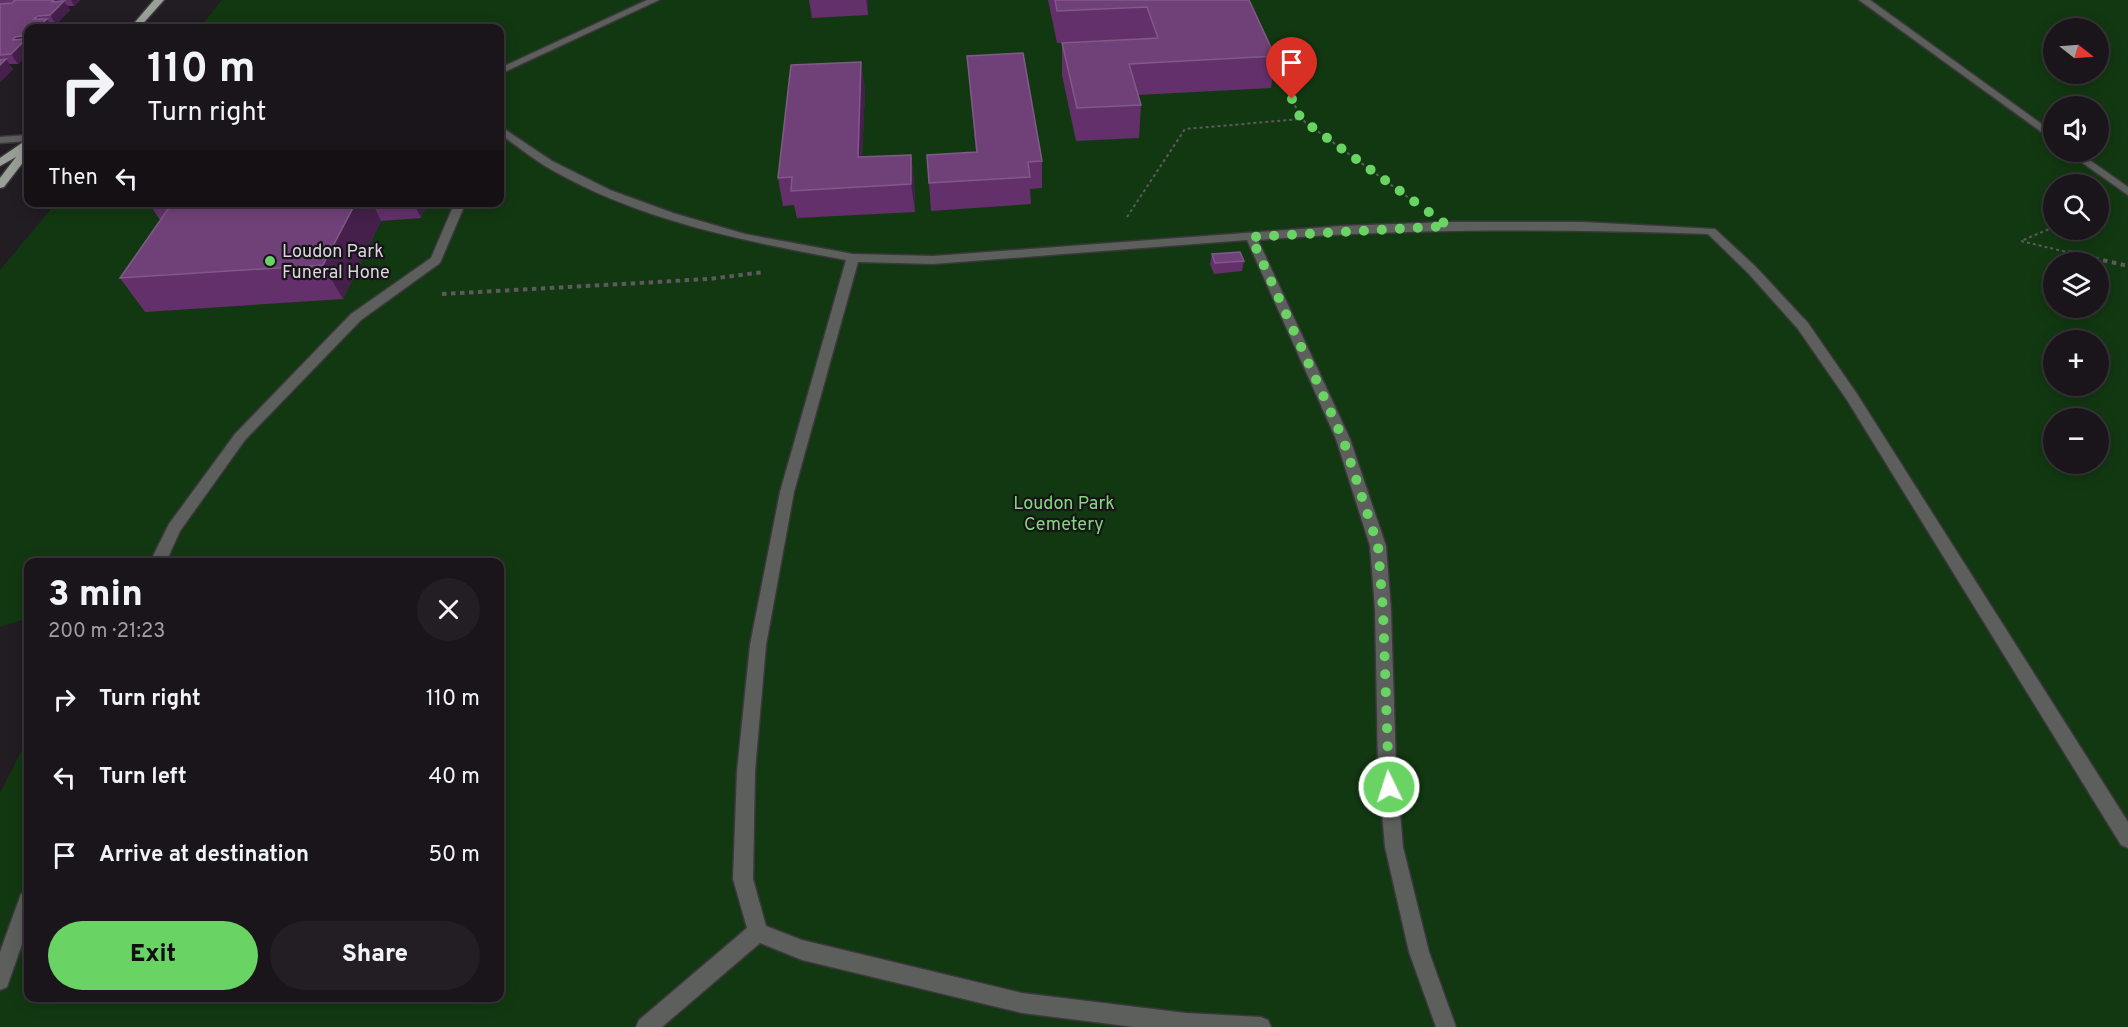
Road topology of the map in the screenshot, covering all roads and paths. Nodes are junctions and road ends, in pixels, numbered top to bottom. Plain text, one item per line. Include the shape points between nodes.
1 (159, 0) edge
2 (654, 0) edge
3 (1864, 0) edge
4 (138, 24) edge
5 (1273, 54) edge
6 (504, 69) edge
7 (1301, 119) junction
8 (2043, 130) edge
9 (504, 132) edge
10 (24, 138) edge
11 (0, 140) edge
12 (24, 147) edge
13 (24, 154) edge
14 (2086, 162) edge
15 (0, 163) edge
16 (0, 185) edge
17 (2128, 192) edge
18 (459, 207) edge
19 (1448, 226) junction
20 (2043, 231) edge
21 (1251, 237) junction
22 (1107, 248) junction
23 (853, 258) junction
24 (2128, 266) edge
25 (771, 272) dead end
26 (386, 297) junction
27 (160, 558) edge
28 (2128, 839) edge
29 (24, 912) edge
30 (758, 933) junction
31 (0, 980) edge
32 (646, 1027) edge
33 (1261, 1027) edge
34 (1446, 1027) edge

1 - 4 main road
2 - 6 street
3 - 8 street
5 - 7 path
7 - 19 path
7 - 22 path via 1185,129
9 - 23 street via 548,163 606,192 669,215 743,237
10 - 11 street
12 - 15 main road
13 - 16 main road
14 - 17 street
18 - 26 street via 436,260
19 - 21 street
19 - 28 street via 1711,231 1809,334
20 - 24 path via 2021,240
21 - 22 street
21 - 34 street via 1343,439 1378,546 1394,847 1419,952
22 - 23 street via 933,261
23 - 30 street via 787,492 758,645 746,771 743,879
25 - 26 path
26 - 27 street via 356,317 240,437 174,528
29 - 31 street
30 - 32 street
30 - 33 street via 802,950 1022,1003 1186,1023

